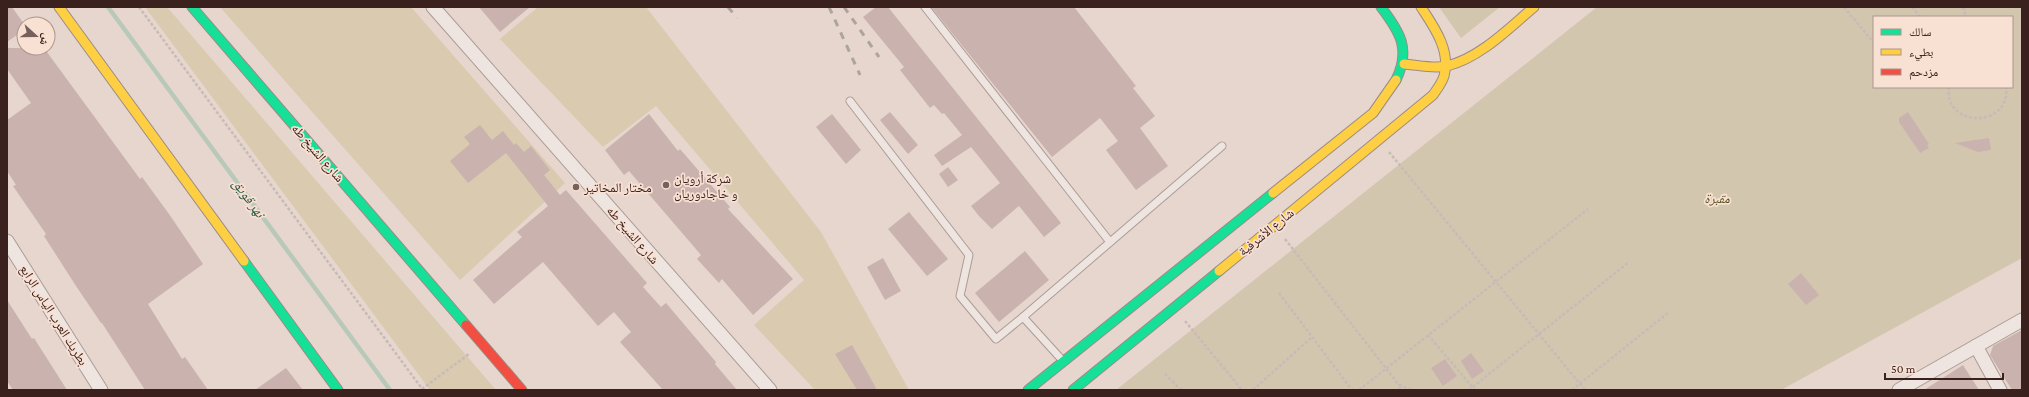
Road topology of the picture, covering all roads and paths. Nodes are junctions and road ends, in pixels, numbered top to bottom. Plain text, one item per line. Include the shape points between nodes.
1 (59, 7) edge
2 (139, 7) edge
3 (192, 7) edge
4 (433, 7) edge
5 (925, 7) edge
6 (1381, 7) edge
7 (1420, 7) edge
8 (1534, 7) edge
9 (1844, 7) edge
10 (1912, 7) edge
11 (1919, 16) edge
12 (1873, 42) edge
13 (1404, 64) junction
14 (1447, 66) junction
15 (1949, 88) edge
16 (2006, 88) edge
17 (850, 101) dead end
18 (1379, 140) junction
19 (1222, 146) dead end
20 (1588, 209) dead end
21 (1274, 225) junction
22 (7, 240) edge
23 (1110, 242) junction
24 (1629, 262) dead end
25 (1496, 282) junction
26 (1279, 293) dead end
27 (1174, 308) junction
28 (1669, 312) dead end
29 (1023, 318) junction
30 (2022, 320) edge
31 (1539, 334) junction
32 (1428, 335) junction
33 (1312, 337) junction
34 (482, 343) junction
35 (1976, 346) junction
36 (1064, 362) junction
37 (1386, 368) junction
38 (1165, 374) dead end
39 (1580, 384) junction
40 (1399, 385) junction
41 (1473, 387) junction
42 (101, 390) edge
43 (338, 390) edge
44 (423, 390) edge
45 (522, 390) edge
46 (770, 390) edge
47 (1028, 390) edge
48 (1073, 390) edge
49 (1181, 390) edge
50 (1242, 390) edge
51 (1253, 390) edge
52 (1352, 390) edge
53 (1359, 390) edge
54 (1400, 390) edge
55 (1412, 390) edge
56 (1469, 390) edge
57 (1475, 390) edge
58 (1572, 390) edge
59 (1585, 390) edge
60 (1899, 390) edge
61 (2000, 390) edge

1 - 43 main road
2 - 44 path
3 - 34 main road, شارع الشيخ طه
4 - 46 street, شارع الشيخ طه
5 - 23 lane
6 - 13 main road via 1398,29 1403,44
7 - 14 main road via 1443,44
8 - 14 main road via 1476,53
9 - 12 path
10 - 11 path
13 - 14 main road
13 - 36 main road, شارع الأشرفية via 1396,82 1373,112
14 - 18 main road, شارع الأشرفية via 1444,78 1433,95
15 - 16 path via 1950,101 1955,109 1972,119 1991,116 1999,109 2004,101
17 - 29 lane via 969,255 960,296 996,339
18 - 21 main road, شارع الأشرفية
18 - 25 path
19 - 23 lane
20 - 25 path
21 - 27 main road, شارع الأشرفية
21 - 37 path
22 - 42 street, بطريك العرب الياس الرابع
23 - 29 lane
24 - 31 path
25 - 31 path
25 - 32 path
26 - 33 path
27 - 48 main road, شارع الأشرفية
27 - 50 path
28 - 39 path
29 - 36 lane
30 - 35 street
31 - 39 path
31 - 41 path
32 - 37 path
32 - 41 path
33 - 51 path
33 - 52 path
34 - 44 path
34 - 45 main road, شارع الشيخ طه
35 - 60 street
35 - 61 street
36 - 47 main road, شارع الأشرفية
37 - 40 path
37 - 53 path
38 - 49 path
39 - 58 path
39 - 59 path
40 - 54 path
40 - 55 path
41 - 56 path
41 - 57 path

